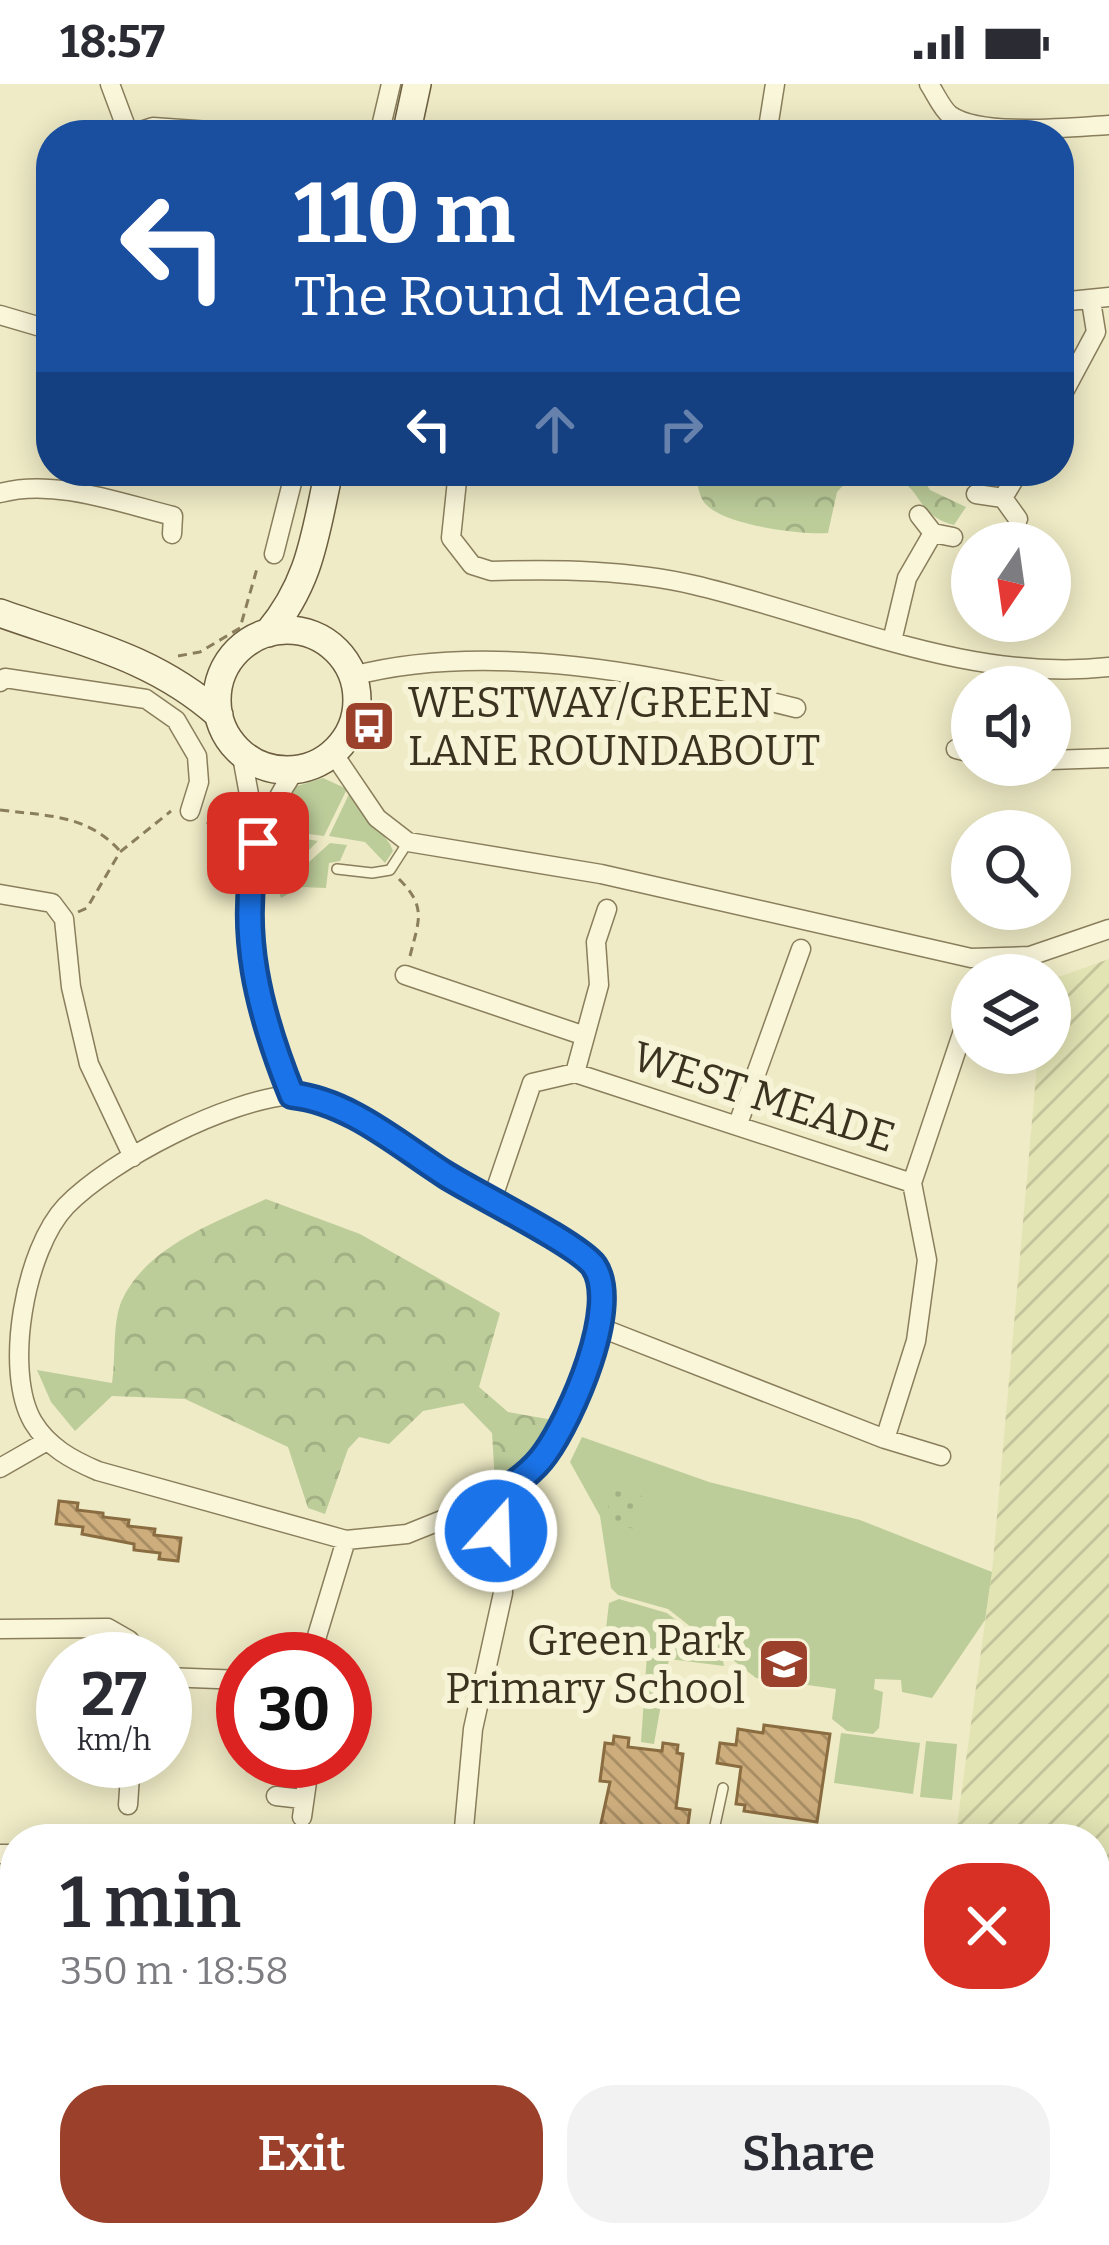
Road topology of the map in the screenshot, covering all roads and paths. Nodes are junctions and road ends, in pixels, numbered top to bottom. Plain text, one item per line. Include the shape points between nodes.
1 (110, 84) edge
2 (391, 84) edge
3 (418, 84) edge
4 (776, 84) edge
5 (929, 84) edge
6 (123, 120) edge
7 (383, 120) edge
8 (410, 120) edge
9 (770, 120) edge
10 (967, 120) edge
11 (1109, 125) edge
12 (1074, 127) edge
13 (1100, 299) edge
14 (0, 315) edge
15 (36, 325) edge
16 (1074, 373) edge
17 (291, 486) edge
18 (326, 486) edge
19 (456, 486) edge
20 (1010, 486) edge
21 (0, 493) edge
22 (976, 494) dead end
23 (1003, 498) junction
24 (919, 514) dead end
25 (1018, 519) dead end
26 (172, 534) dead end
27 (274, 554) joint
28 (308, 570) junction
29 (0, 614) edge
30 (268, 633) junction
31 (892, 640) junction
32 (326, 642) junction
33 (230, 660) junction
34 (148, 665) junction
35 (988, 666) edge
36 (1109, 667) edge
37 (1071, 673) edge
38 (353, 676) junction
39 (0, 682) edge
40 (219, 716) junction
41 (771, 726) dead end
42 (241, 751) junction
43 (333, 753) junction
44 (1109, 758) edge
45 (1071, 759) edge
46 (295, 770) junction
47 (0, 810) edge
48 (190, 811) junction
49 (408, 842) junction
50 (257, 847) junction
51 (120, 852) junction
52 (337, 868) dead end
53 (390, 870) junction
54 (0, 894) edge
55 (607, 909) dead end
56 (64, 919) junction
57 (1109, 929) edge
58 (800, 949) dead end
59 (405, 975) joint
60 (585, 1036) junction
61 (951, 1067) edge
62 (575, 1073) junction
63 (292, 1095) junction
64 (738, 1124) junction
65 (133, 1157) junction
66 (912, 1183) junction
67 (491, 1203) junction
68 (598, 1327) junction
69 (9, 1337) edge
70 (885, 1439) junction
71 (47, 1441) junction
72 (941, 1456) dead end
73 (0, 1468) edge
74 (489, 1501) junction
75 (346, 1540) junction
76 (0, 1629) edge
77 (115, 1632) edge
78 (318, 1632) edge
79 (129, 1788) edge
80 (305, 1788) edge
81 (723, 1788) dead end
82 (276, 1796) dead end
83 (128, 1805) dead end
84 (464, 1824) edge
85 (715, 1824) edge

1 - 6 street
2 - 7 street
3 - 8 main road
4 - 9 street
5 - 10 street via 950,115
11 - 12 street
13 - 16 street via 1096,332
14 - 15 street
17 - 27 street
18 - 28 main road
19 - 31 street via 451,538 472,565 663,578
20 - 23 street
21 - 26 street via 24,486 117,502 173,517
22 - 23 street
23 - 25 street
24 - 31 street via 943,535 907,578
27 - 34 path via 262,552 240,628 200,652 153,652
28 - 30 main road
28 - 32 main road
29 - 34 main road
30 - 32 main road via 299,631
30 - 33 main road
31 - 35 street
32 - 38 main road
33 - 34 main road
33 - 40 main road
34 - 40 main road
36 - 37 street
38 - 41 street via 442,664 588,667 786,705
38 - 43 main road via 356,712
39 - 48 street via 146,699 176,720 196,756
40 - 42 main road
42 - 46 main road via 270,768
42 - 50 street
43 - 46 main road
43 - 49 street via 376,818
44 - 45 street
46 - 50 street
47 - 51 path via 73,820 101,830
48 - 50 path via 246,850
48 - 51 path via 166,811
49 - 53 lane
49 - 57 street via 601,874 971,958 1030,956
50 - 63 street via 250,959
51 - 56 path via 87,908
52 - 53 lane
53 - 59 path via 416,896 420,915
54 - 56 street via 52,903
55 - 60 street
56 - 65 street via 89,1064
58 - 64 street
59 - 60 street
60 - 62 street
61 - 66 street
62 - 64 street, WEST MEADE
62 - 67 street, WEST MEADE via 532,1083
63 - 65 street via 241,1104
63 - 67 street via 343,1110
64 - 66 street, WEST MEADE
65 - 69 street via 55,1219
66 - 70 street, WEST MEADE via 928,1260 916,1341
67 - 68 street via 593,1265 604,1306
68 - 70 street
68 - 74 street via 573,1404 544,1456
69 - 71 street via 24,1400
70 - 72 street
71 - 73 street
71 - 75 street via 98,1471
74 - 75 street via 407,1534
74 - 84 street via 503,1593 473,1729
75 - 78 street
76 - 77 street
79 - 83 street
80 - 82 street via 302,1808
81 - 85 lane

